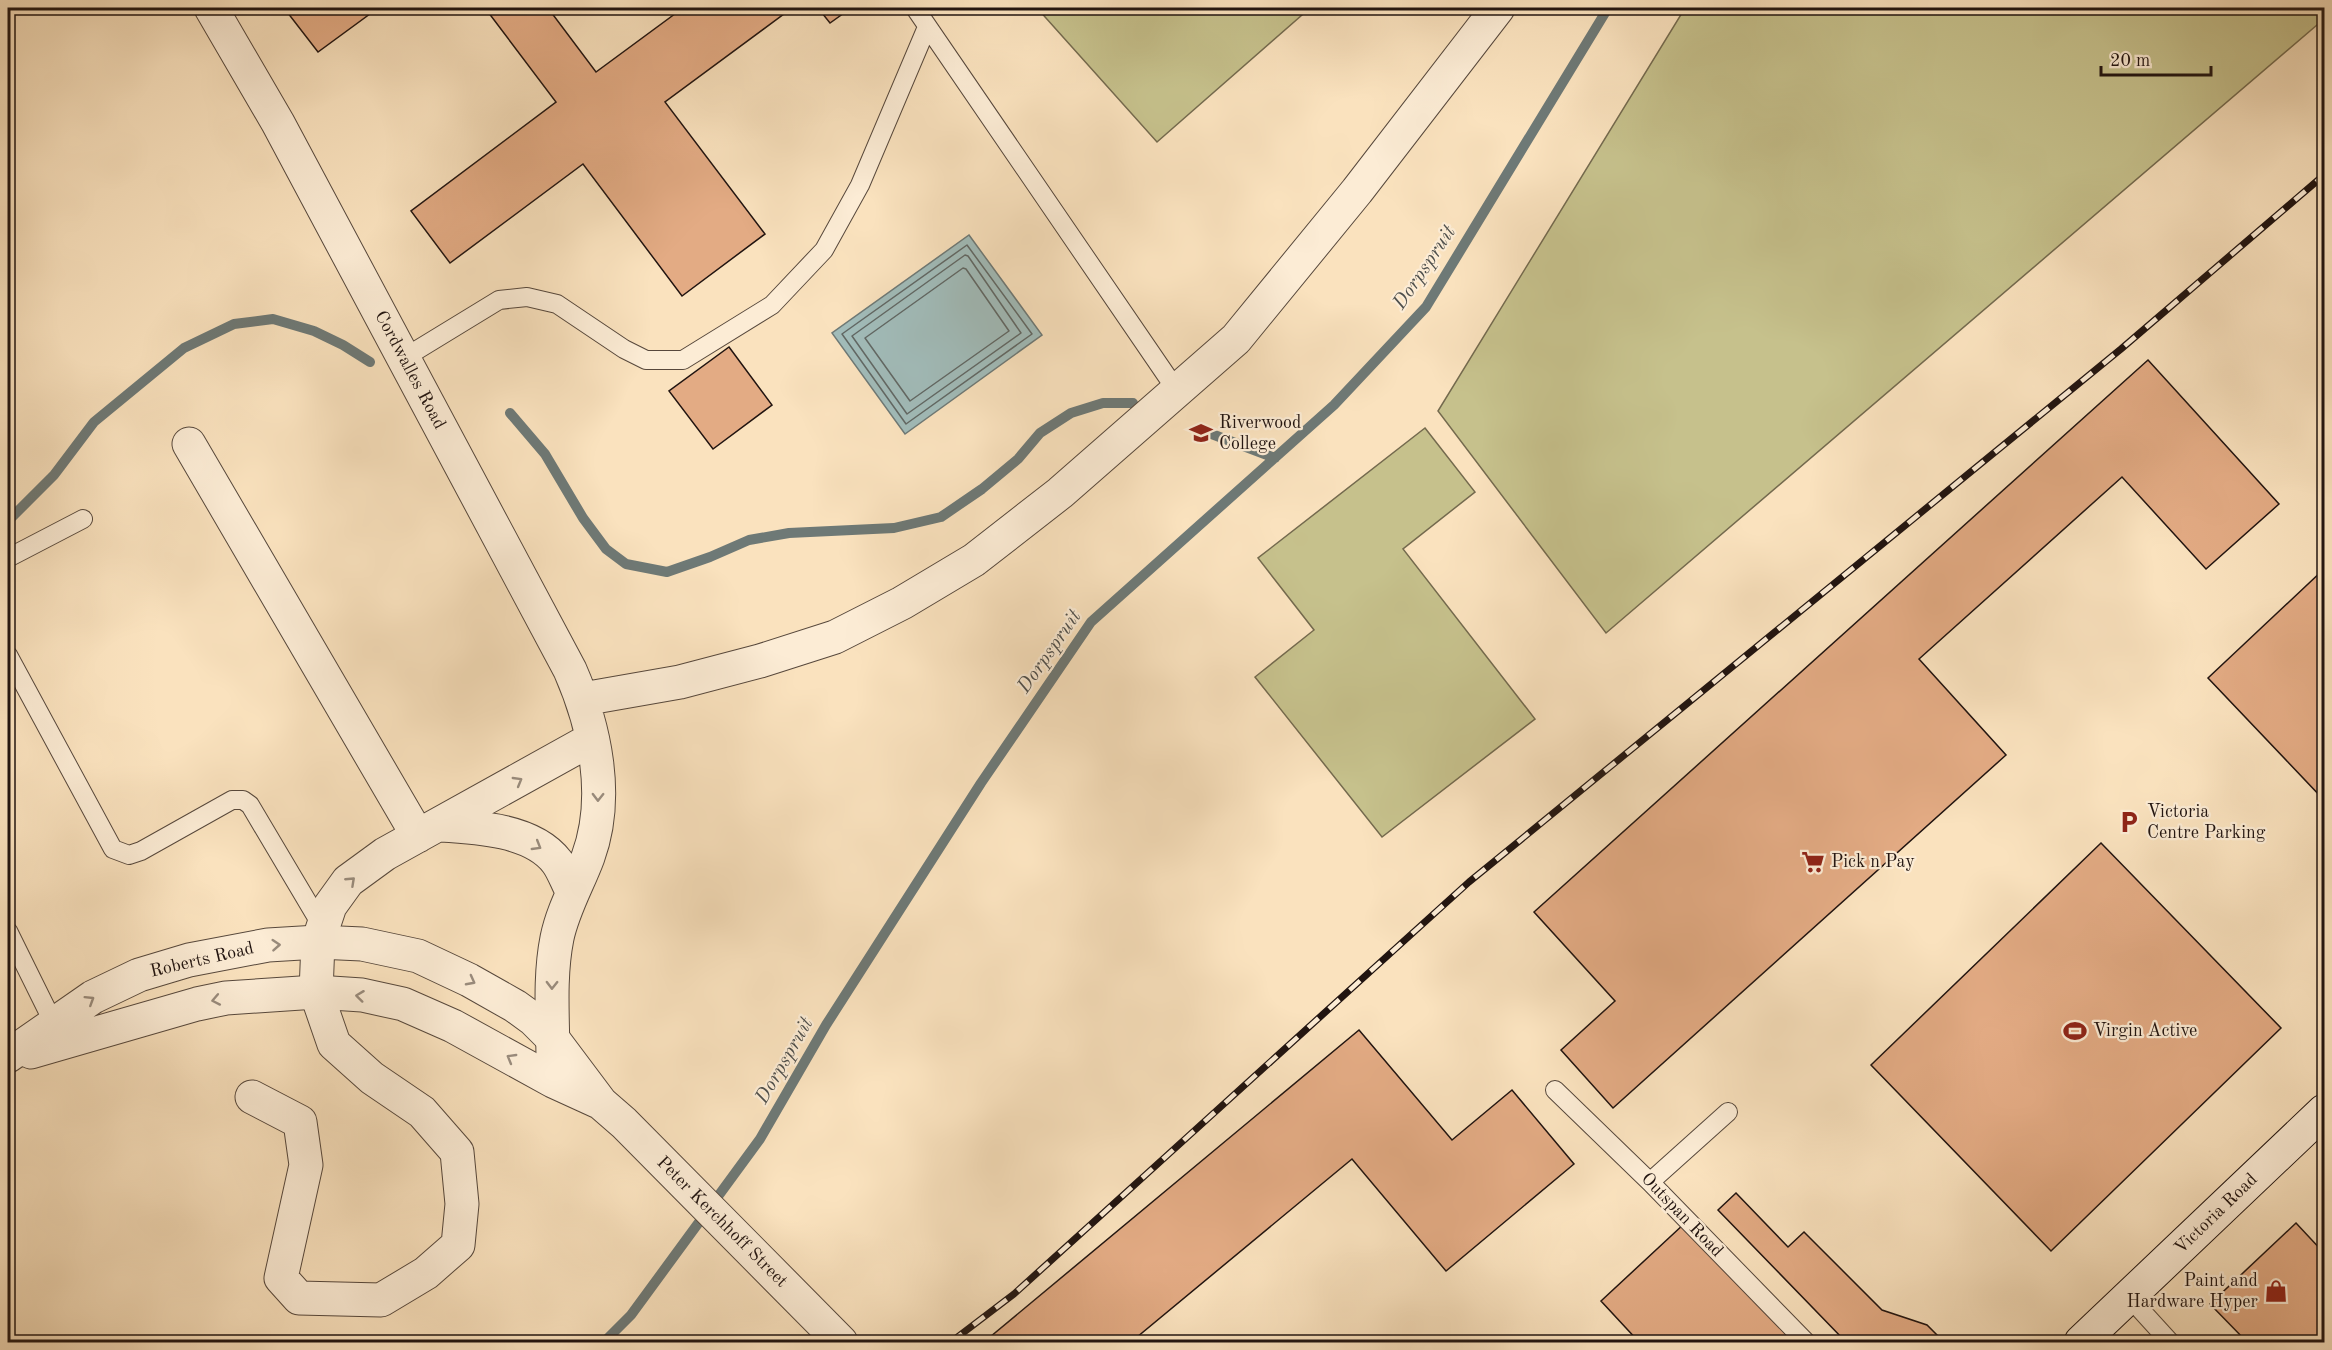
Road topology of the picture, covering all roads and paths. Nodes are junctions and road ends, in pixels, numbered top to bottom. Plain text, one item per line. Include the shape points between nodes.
1 (211, 8) edge
2 (915, 8) edge
3 (1498, 8) edge
4 (927, 27) junction
5 (404, 358) junction
6 (1177, 391) junction
7 (189, 444) dead end
8 (83, 519) dead end
9 (8, 558) edge
10 (8, 654) edge
11 (583, 699) junction
12 (592, 739) junction
13 (429, 831) junction
14 (572, 891) junction
15 (8, 931) edge
16 (320, 935) junction
17 (418, 956) joint
18 (316, 992) junction
19 (402, 1004) joint
20 (54, 1024) junction
21 (553, 1039) junction
22 (8, 1058) edge
23 (553, 1081) junction
24 (1555, 1090) dead end
25 (252, 1097) dead end
26 (2325, 1111) edge
27 (1728, 1112) dead end
28 (612, 1113) junction
29 (1650, 1182) junction
30 (2129, 1297) junction
31 (841, 1342) edge
32 (1806, 1342) edge
33 (2081, 1342) edge
34 (2170, 1342) edge

1 - 5 street, Cordwalles Road via 278,123
2 - 4 lane
3 - 6 street via 1357,191 1236,339
4 - 5 lane via 860,185 824,250 772,305 683,360 646,360 557,304 527,297 500,300
4 - 6 lane
5 - 11 street, Cordwalles Road
6 - 11 street via 1060,493 974,560 902,603 835,637 760,661 680,682
7 - 13 street
8 - 9 lane
10 - 16 lane via 113,849 129,855 141,851 231,800 243,800 250,805
11 - 12 street, Cordwalles Road
13 -> 12 street
12 -> 14 street, Cordwalles Road via 598,780 596,832
13 -> 14 street via 476,827 523,838 557,862
16 -> 13 street via 330,906 348,881 386,854
14 -> 21 street, Cordwalles Road via 553,970
15 - 20 lane
16 - 17 street, Roberts Road
16 - 18 street
20 -> 16 street, Roberts Road via 93,997 139,975 189,960
17 -> 21 street, Peter Kerchhoff Street via 515,1006
19 -> 18 street, Roberts Road via 362,995
18 -> 22 street, Roberts Road via 226,998 197,1004
18 - 25 street via 334,1044 372,1078 422,1112 457,1152 462,1204 458,1245 426,1273 381,1300 299,1298 280,1278 306,1165 300,1122
23 -> 19 street, Peter Kerchhoff Street via 453,1026
20 - 22 street, Roberts Road
21 - 23 street, Cordwalles Road
21 - 28 street, Peter Kerchhoff Street
23 - 28 street, Peter Kerchhoff Street
24 - 29 lane, Outspan Road
26 - 30 street, Victoria Road
27 - 29 lane
28 - 31 street, Peter Kerchhoff Street
29 - 32 lane, Outspan Road
30 - 33 street, Victoria Road
30 - 34 lane

